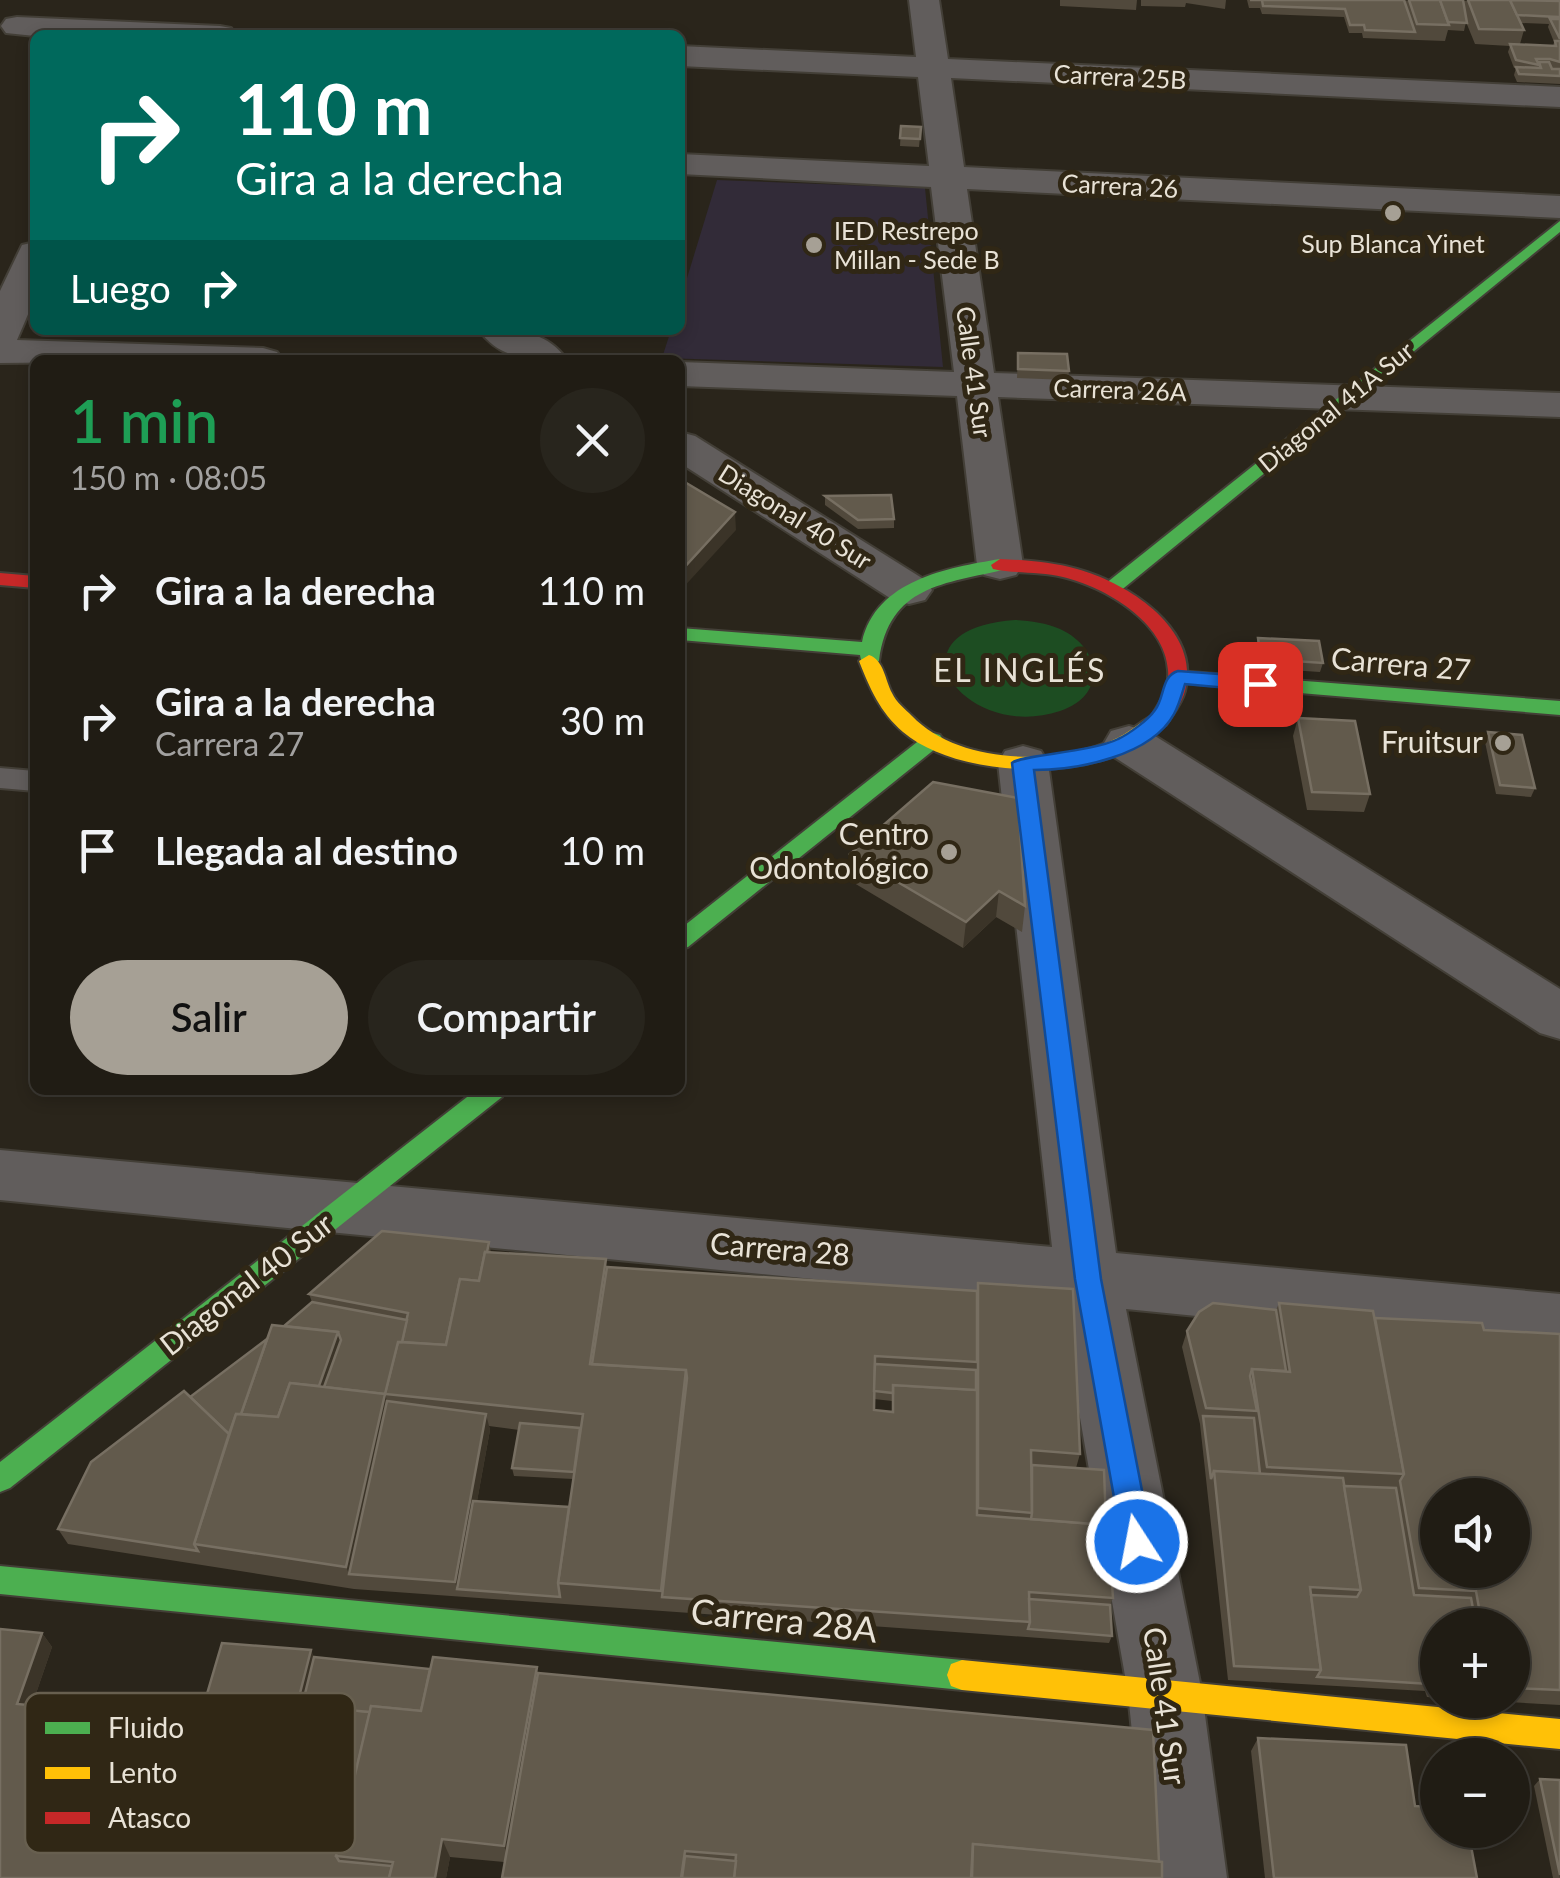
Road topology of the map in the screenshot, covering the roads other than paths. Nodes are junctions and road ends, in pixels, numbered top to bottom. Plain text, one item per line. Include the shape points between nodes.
1 (924, 0) edge
2 (17, 26) edge
3 (107, 30) edge
4 (685, 56) edge
5 (934, 68) junction
6 (1560, 97) edge
7 (685, 164) edge
8 (948, 178) junction
9 (1560, 207) edge
10 (1560, 224) edge
11 (30, 265) edge
12 (508, 335) edge
13 (0, 336) edge
14 (0, 351) edge
15 (117, 355) edge
16 (539, 355) edge
17 (685, 374) edge
18 (976, 385) junction
19 (1347, 398) junction
20 (1560, 405) edge
21 (685, 447) edge
22 (1000, 565) junction
23 (0, 579) edge
24 (30, 582) edge
25 (1112, 588) junction
26 (909, 590) junction
27 (685, 634) edge
28 (867, 649) junction
29 (1178, 677) junction
30 (1560, 708) edge
31 (932, 740) junction
32 (1128, 743) junction
33 (1023, 763) junction
34 (0, 778) edge
35 (30, 781) edge
36 (685, 938) edge
37 (1482, 967) junction
38 (1560, 974) edge
39 (1560, 1017) edge
40 (488, 1095) edge
41 (0, 1175) edge
42 (344, 1209) junction
43 (1088, 1279) junction
44 (1560, 1323) edge
45 (0, 1478) edge
46 (0, 1580) edge
47 (1165, 1693) junction
48 (1560, 1734) edge
49 (1187, 1878) edge

1 - 5 street, Calle 41 Sur
2 - 3 street
4 - 5 street, Carrera 25B
5 - 6 street, Carrera 25B
5 - 8 street, Calle 41 Sur
7 - 8 street, Carrera 26
8 - 9 street, Carrera 26
8 - 18 street, Calle 41 Sur
10 - 19 street, Diagonal 41A Sur
11 - 13 street
12 - 16 street
14 - 15 street
17 - 18 street, Carrera 26A
18 - 19 street, Carrera 26A
18 - 22 street, Calle 41 Sur
19 - 20 street, Carrera 26A
19 - 25 street, Diagonal 41A Sur
21 - 26 street, Diagonal 40 Sur
22 - 25 street via 1058,570
22 - 26 street via 936,577
23 - 24 street
25 - 29 street via 1162,628
26 - 28 street via 888,606
27 - 28 street
28 - 31 street via 872,682 895,714
29 - 30 street, Carrera 27
29 - 32 street via 1164,714
31 - 33 street
31 - 36 street
32 - 33 street via 1098,756
32 - 37 street
33 - 43 street, Calle 41 Sur
34 - 35 lane
37 - 38 street
37 - 39 street
40 - 42 street, Diagonal 40 Sur
41 - 42 street, Carrera 28
42 - 43 street, Carrera 28
42 - 45 street, Diagonal 40 Sur
43 - 44 street, Carrera 28
43 - 47 street, Calle 41 Sur
46 - 47 street, Carrera 28A
47 - 48 street, Carrera 28A
47 - 49 street, Calle 41 Sur

